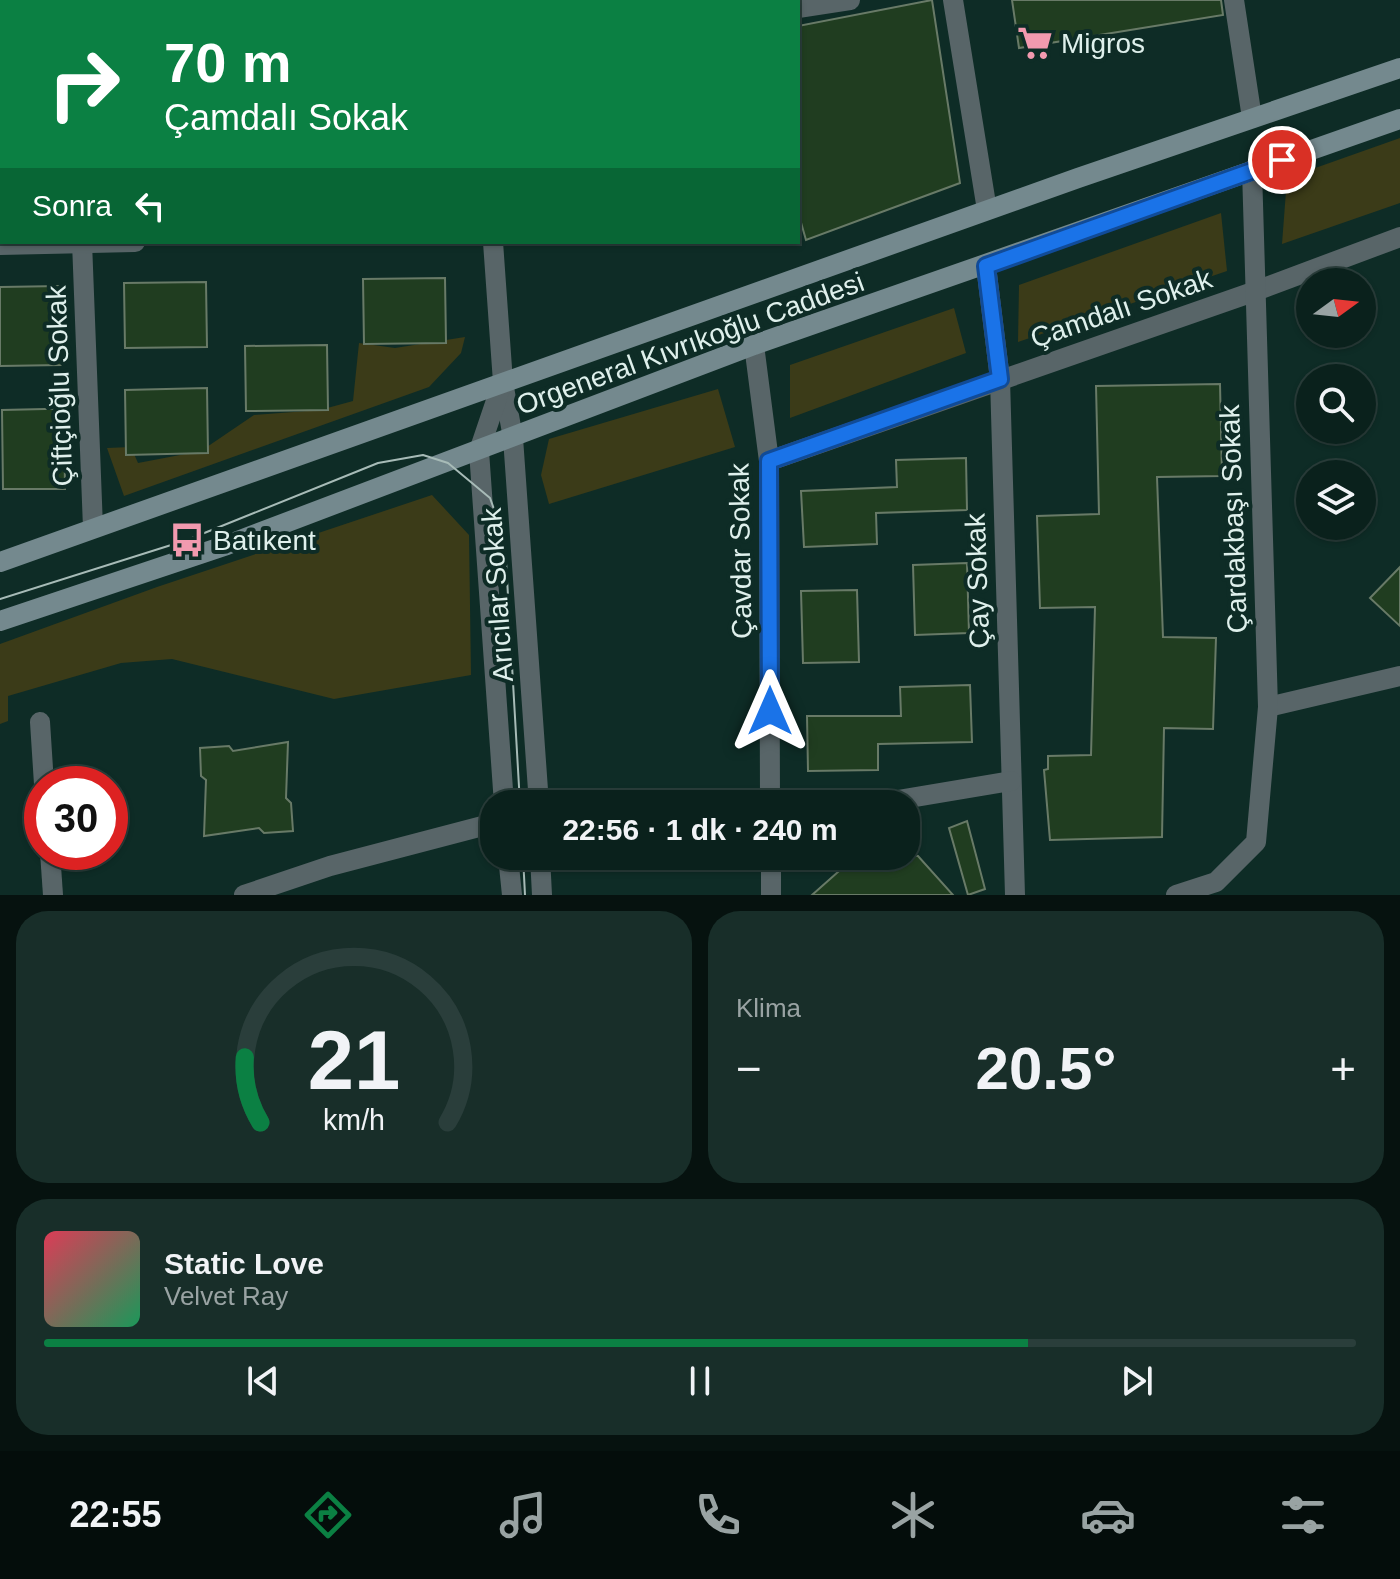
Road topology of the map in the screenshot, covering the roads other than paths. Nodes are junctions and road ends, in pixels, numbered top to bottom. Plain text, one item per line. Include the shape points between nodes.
1 (850, 0) edge
2 (953, 0) edge
3 (1234, 0) edge
4 (800, 8) edge
5 (1400, 68) edge
6 (1252, 118) junction
7 (1400, 119) edge
8 (1252, 170) junction
9 (987, 210) junction
10 (1400, 237) edge
11 (41, 244) edge
12 (82, 244) edge
13 (493, 244) edge
14 (0, 245) edge
15 (986, 266) junction
16 (1253, 292) junction
17 (754, 345) junction
18 (1000, 379) junction
19 (503, 382) junction
20 (513, 438) junction
21 (479, 451) junction
22 (769, 461) junction
23 (93, 528) junction
24 (0, 562) edge
25 (0, 621) edge
26 (1400, 676) edge
27 (1268, 707) junction
28 (40, 722) dead end
29 (43, 766) edge
30 (1011, 781) junction
31 (503, 790) edge
32 (538, 790) edge
33 (770, 790) edge
34 (920, 796) edge
35 (480, 827) edge
36 (51, 870) edge
37 (509, 870) edge
38 (541, 870) edge
39 (771, 870) edge
40 (53, 895) edge
41 (244, 895) edge
42 (512, 895) edge
43 (542, 895) edge
44 (771, 895) edge
45 (1015, 895) edge
46 (1176, 895) edge

1 - 4 street
2 - 9 street
3 - 6 street
5 - 6 main road
6 - 9 main road
7 - 8 main road, Orgeneral Kıvrıkoğlu Caddesi
8 - 15 main road, Orgeneral Kıvrıkoğlu Caddesi
8 - 16 street, Çardakbaşı Sokak
9 - 19 main road
10 - 16 street, Çamdalı Sokak
11 - 14 street
12 - 23 street, Çiftçioğlu Sokak
13 - 19 street, Arıcılar Sokak
15 - 17 main road, Orgeneral Kıvrıkoğlu Caddesi
15 - 18 street, Çay Sokak
16 - 18 street, Çamdalı Sokak
16 - 27 street, Çardakbaşı Sokak
17 - 20 main road, Orgeneral Kıvrıkoğlu Caddesi
17 - 22 street, Çavdar Sokak
18 - 22 street, Çamdalı Sokak
18 - 30 street, Çay Sokak
19 - 20 street, Arıcılar Sokak
19 - 21 street
19 - 23 main road
20 - 21 main road, Orgeneral Kıvrıkoğlu Caddesi
20 - 32 street, Arıcılar Sokak
21 - 25 main road, Orgeneral Kıvrıkoğlu Caddesi via 227,545
21 - 31 street
22 - 33 street, Çavdar Sokak
23 - 24 main road
26 - 27 street
27 - 46 street, Çardakbaşı Sokak via 1256,842 1216,882
28 - 29 street
30 - 34 street
30 - 45 street, Çay Sokak
35 - 41 street
36 - 40 street
37 - 42 street
38 - 43 street
39 - 44 street

